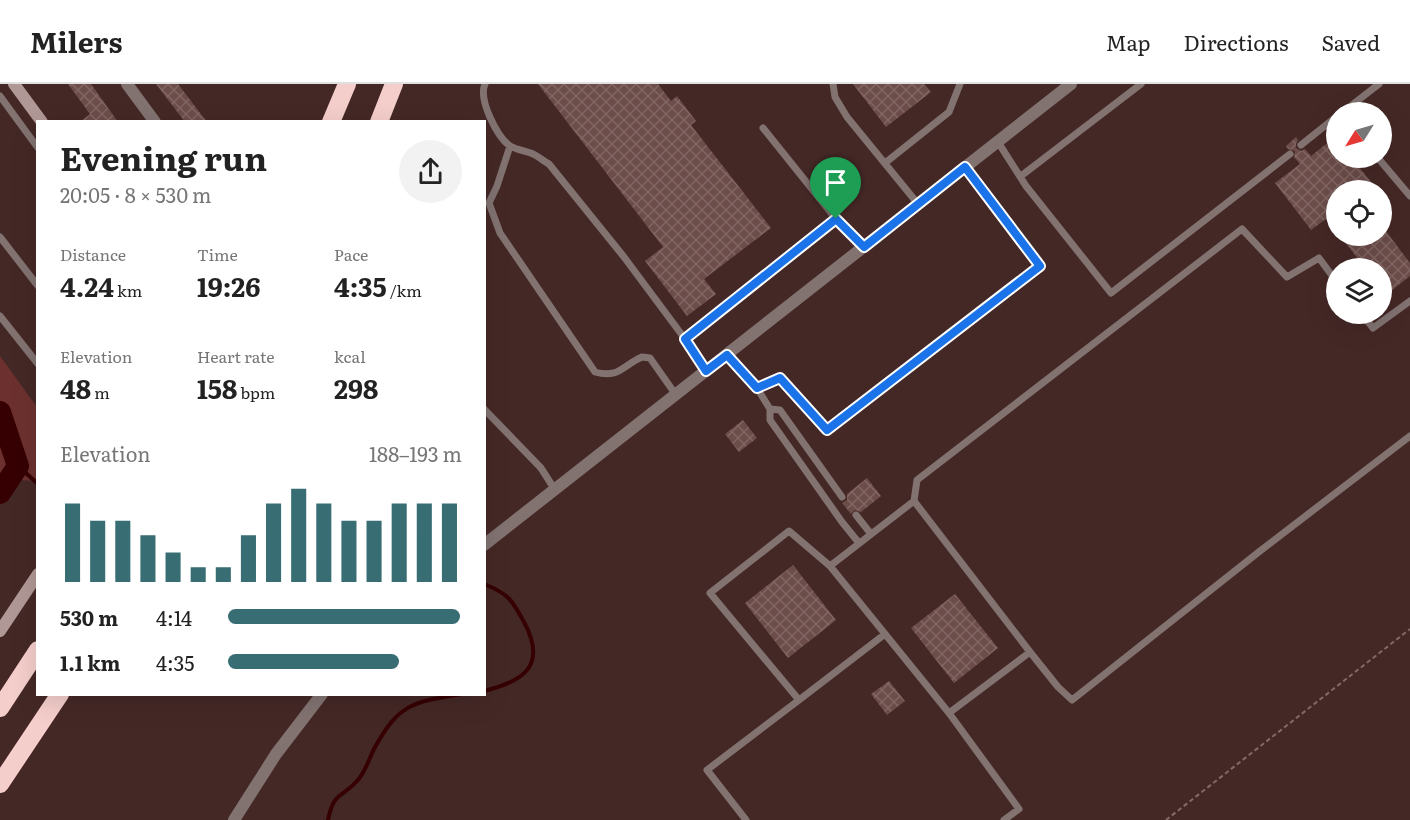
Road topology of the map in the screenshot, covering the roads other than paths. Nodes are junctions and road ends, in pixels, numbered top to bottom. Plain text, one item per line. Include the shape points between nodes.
1 (14, 84) edge
2 (127, 84) edge
3 (347, 84) edge
4 (394, 84) edge
5 (485, 84) edge
6 (833, 84) edge
7 (960, 84) edge
8 (1071, 84) edge
9 (1141, 84) edge
10 (1379, 84) edge
11 (0, 96) edge
12 (1356, 102) edge
13 (41, 120) edge
14 (154, 120) edge
15 (333, 120) edge
16 (380, 120) edge
17 (1326, 125) edge
18 (763, 128) dead end
19 (998, 142) junction
20 (36, 145) edge
21 (1301, 145) dead end
22 (510, 146) junction
23 (1290, 154) dead end
24 (885, 163) junction
25 (965, 167) junction
26 (1386, 168) edge
27 (1020, 176) junction
28 (1410, 196) edge
29 (918, 204) junction
30 (836, 219) junction
31 (0, 237) edge
32 (864, 247) junction
33 (1326, 267) edge
34 (36, 283) edge
35 (1410, 301) edge
36 (1392, 314) edge
37 (0, 316) edge
38 (685, 339) junction
39 (727, 355) junction
40 (36, 361) edge
41 (706, 371) junction
42 (757, 388) junction
43 (676, 395) junction
44 (770, 409) junction
45 (486, 411) edge
46 (1410, 436) edge
47 (555, 490) junction
48 (842, 497) dead end
49 (914, 501) junction
50 (856, 515) dead end
51 (871, 534) junction
52 (486, 543) edge
53 (859, 543) junction
54 (830, 566) junction
55 (36, 577) edge
56 (0, 631) edge
57 (885, 634) junction
58 (1030, 652) junction
59 (36, 653) edge
60 (59, 696) edge
61 (320, 696) edge
62 (799, 700) junction
63 (0, 708) edge
64 (949, 713) junction
65 (0, 784) edge
66 (234, 820) edge
67 (746, 820) edge
68 (1004, 820) edge

1 - 13 street
2 - 14 street
3 - 15 highway
4 - 16 highway
5 - 22 lane via 484,106
6 - 24 lane via 835,97 848,117
7 - 24 lane via 949,112
8 - 19 street
9 - 27 lane
10 - 12 lane
11 - 20 lane
17 - 21 lane
18 - 30 lane
19 - 25 street
19 - 27 lane
22 - 38 lane via 549,164
22 - 43 lane via 489,203 500,233 596,372 608,376 642,357 650,358
23 - 27 lane via 1111,293
24 - 29 lane
25 - 29 street
25 - 42 lane via 1040,266 827,430 780,378
26 - 28 lane
29 - 32 street
30 - 32 lane
30 - 38 lane
31 - 34 lane
32 - 39 street
33 - 49 lane via 1319,258 1287,277 1242,229 917,480
35 - 36 lane
37 - 40 lane
38 - 41 lane
39 - 41 street
39 - 42 lane
41 - 43 street
42 - 44 lane
43 - 47 street
44 - 48 lane via 780,410
44 - 53 lane via 770,420
45 - 47 lane via 541,468
46 - 58 lane via 1072,700
47 - 52 street
49 - 51 lane
49 - 58 lane
50 - 51 lane
51 - 53 lane
53 - 54 lane
54 - 57 lane
54 - 62 lane via 789,531 710,593
55 - 56 street
57 - 62 lane
57 - 64 lane
58 - 64 lane
59 - 63 highway
60 - 65 highway
61 - 66 street via 276,754
62 - 67 lane via 707,770
64 - 68 lane via 1019,809

